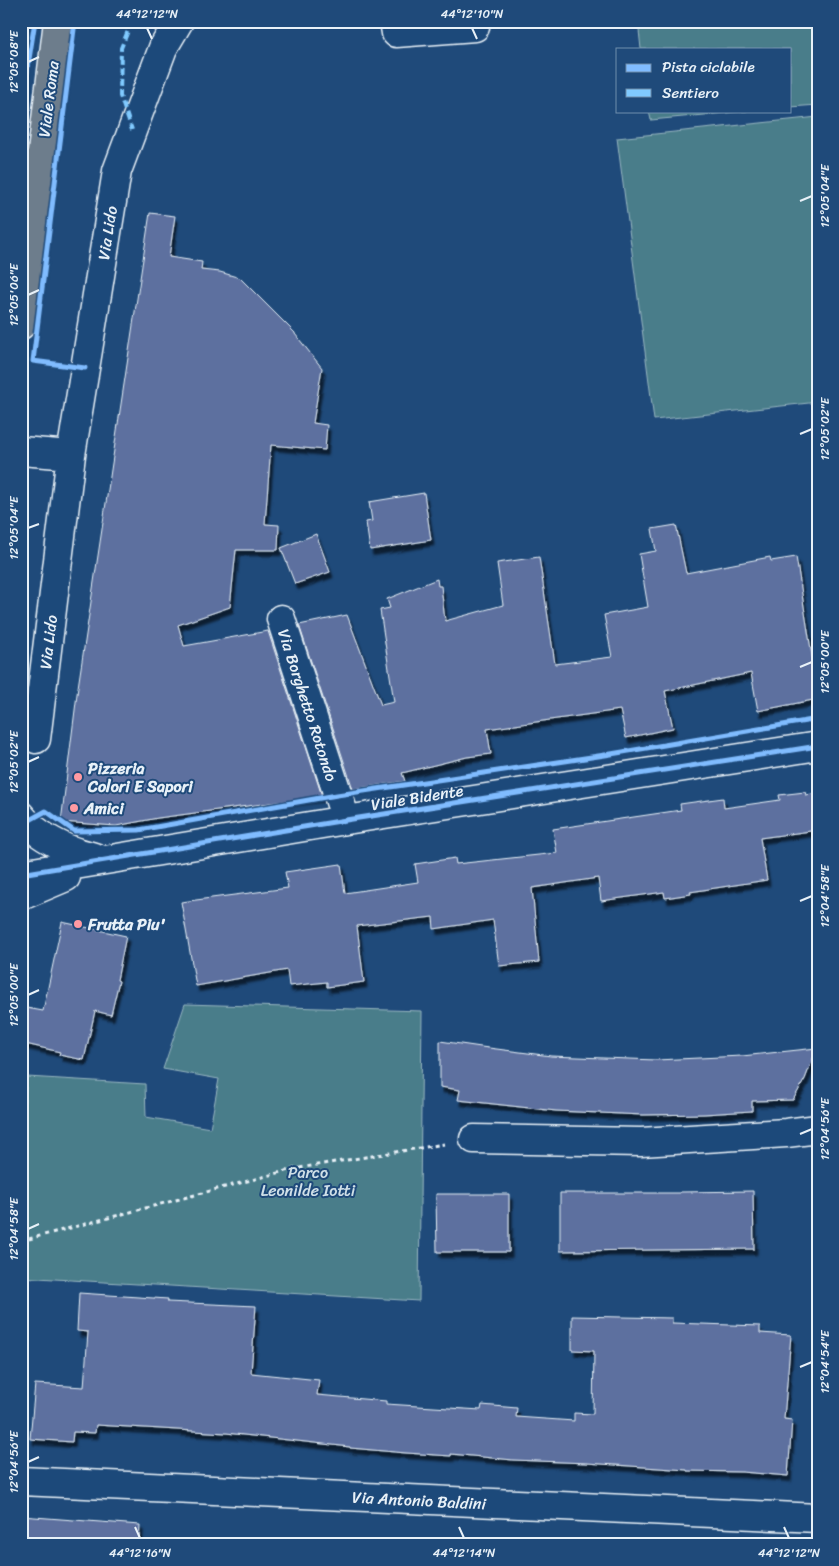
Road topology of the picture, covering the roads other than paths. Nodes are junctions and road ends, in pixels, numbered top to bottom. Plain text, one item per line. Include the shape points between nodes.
1 (58, 21) edge
2 (179, 21) edge
3 (394, 21) edge
4 (475, 21) edge
5 (21, 325) edge
6 (21, 451) edge
7 (71, 456) junction
8 (280, 619) dead end
9 (36, 739) dead end
10 (818, 746) edge
11 (21, 816) edge
12 (346, 820) junction
13 (104, 860) junction
14 (21, 874) edge
15 (21, 896) edge
16 (818, 1129) edge
17 (474, 1139) road end
18 (21, 1481) edge
19 (818, 1518) edge

1 - 5 main road, Viale Roma
2 - 7 street, Via Lido via 163,48 117,171
3 - 4 street via 396,33 476,27
6 - 7 street
7 - 9 street, Via Lido
8 - 12 street, Via Borghetto Rotondo
10 - 12 street, Viale Bidente
11 - 13 street, Viale Bidente via 44,836 66,849
12 - 13 street, Viale Bidente
13 - 14 street, Viale Bidente
13 - 15 street, Viale Bidente
16 - 17 street via 640,1142
18 - 19 street, Via Antonio Baldini

